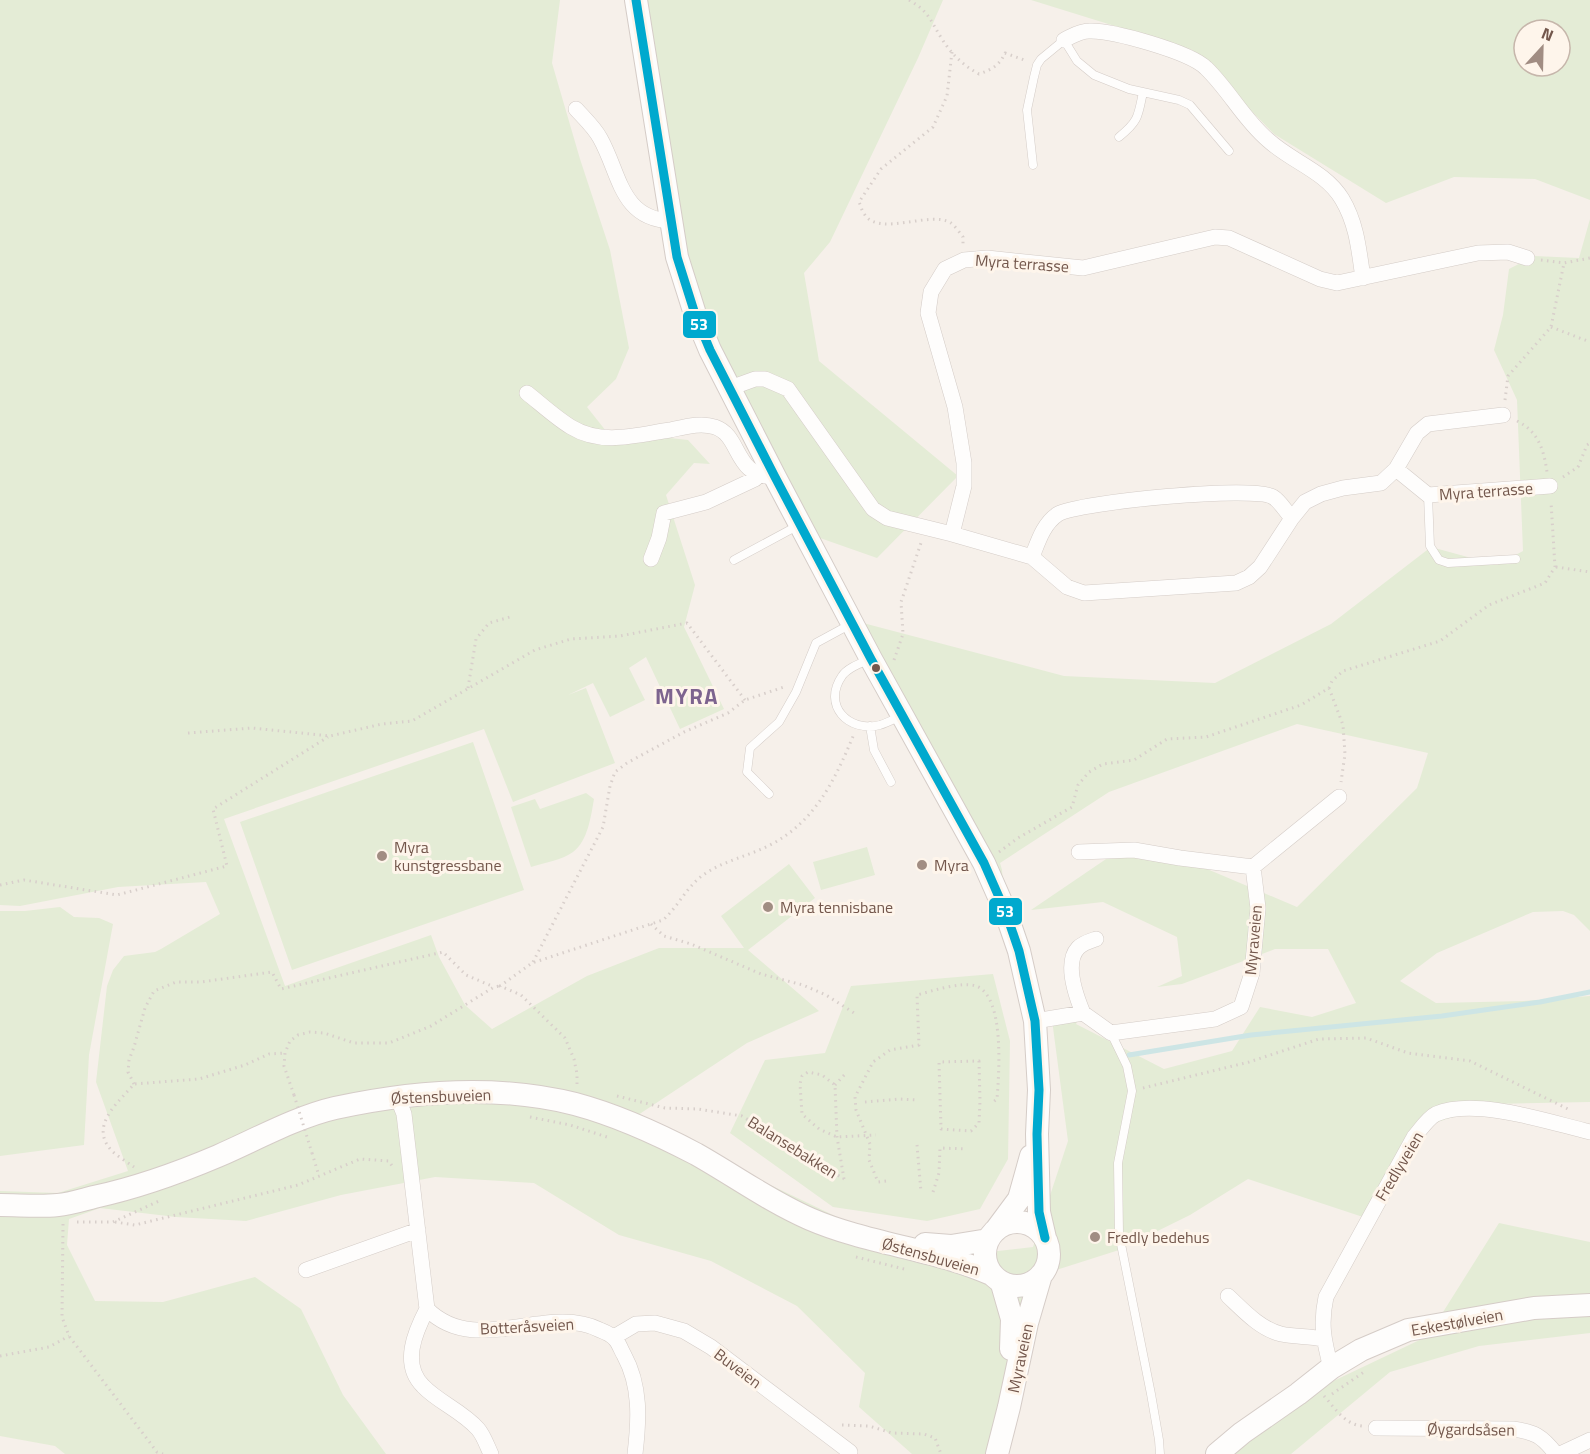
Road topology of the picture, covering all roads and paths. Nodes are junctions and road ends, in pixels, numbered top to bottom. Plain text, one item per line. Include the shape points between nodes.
1 (636, 0) edge
2 (909, 0) edge
3 (1064, 40) junction
4 (952, 52) junction
5 (1037, 65) junction
6 (1143, 92) junction
7 (576, 109) dead end
8 (1119, 137) dead end
9 (1229, 151) dead end
10 (1033, 165) dead end
11 (670, 221) junction
12 (1527, 258) joint
13 (1590, 258) edge
14 (964, 260) junction
15 (1564, 263) junction
16 (1363, 278) junction
17 (1551, 327) junction
18 (1590, 342) edge
19 (730, 388) junction
20 (527, 393) dead end
21 (1503, 415) joint
22 (1590, 443) edge
23 (1396, 469) junction
24 (767, 476) junction
25 (1550, 486) joint
26 (1428, 495) junction
27 (1292, 518) junction
28 (800, 525) junction
29 (952, 534) junction
30 (922, 538) dead end
31 (1032, 557) junction
32 (651, 559) dead end
33 (734, 560) dead end
34 (1516, 560) dead end
35 (1555, 567) dead end
36 (1590, 572) edge
37 (510, 617) dead end
38 (852, 623) junction
39 (871, 659) junction
40 (894, 661) dead end
41 (800, 682) junction
42 (468, 688) junction
43 (745, 700) junction
44 (904, 715) junction
45 (858, 726) junction
46 (870, 726) junction
47 (188, 733) dead end
48 (330, 736) junction
49 (891, 782) dead end
50 (768, 794) dead end
51 (1339, 797) joint
52 (1079, 852) dead end
53 (984, 863) junction
54 (1253, 867) junction
55 (0, 885) edge
56 (651, 924) junction
57 (1096, 939) dead end
58 (532, 963) junction
59 (500, 986) junction
60 (494, 987) junction
61 (854, 1013) dead end
62 (1083, 1013) junction
63 (1035, 1021) junction
64 (1111, 1033) junction
65 (285, 1053) junction
66 (939, 1062) joint
67 (847, 1072) dead end
68 (134, 1084) junction
69 (835, 1085) junction
70 (1132, 1091) junction
71 (615, 1095) dead end
72 (397, 1096) junction
73 (918, 1100) dead end
74 (865, 1102) dead end
75 (993, 1102) dead end
76 (575, 1104) junction
77 (525, 1116) dead end
78 (1590, 1132) edge
79 (316, 1134) dead end
80 (865, 1134) junction
81 (1037, 1134) junction
82 (876, 1135) dead end
83 (306, 1137) dead end
84 (837, 1137) junction
85 (620, 1141) dead end
86 (916, 1145) dead end
87 (968, 1149) dead end
88 (319, 1176) junction
89 (399, 1177) dead end
90 (886, 1180) dead end
91 (147, 1182) junction
92 (921, 1192) dead end
93 (933, 1192) dead end
94 (161, 1200) dead end
95 (0, 1205) edge
96 (59, 1217) junction
97 (113, 1222) junction
98 (418, 1230) junction
99 (992, 1235) junction
100 (870, 1238) junction
101 (1045, 1238) junction
102 (855, 1256) dead end
103 (306, 1270) dead end
104 (916, 1272) dead end
105 (1041, 1275) junction
106 (997, 1279) junction
107 (1228, 1296) dead end
108 (1590, 1305) edge
109 (427, 1309) junction
110 (69, 1336) junction
111 (614, 1337) junction
112 (1323, 1339) junction
113 (0, 1356) edge
114 (1331, 1368) junction
115 (1372, 1368) dead end
116 (1009, 1407) junction
117 (1376, 1428) joint
118 (827, 1434) junction
119 (1590, 1440) edge
120 (850, 1452) dead end
121 (163, 1454) edge
122 (491, 1454) edge
123 (635, 1454) edge
124 (942, 1454) edge
125 (997, 1454) edge
126 (1160, 1454) edge
127 (1217, 1454) edge
128 (1558, 1454) edge

1 - 11 main road
2 - 4 path via 932,19
3 - 5 lane
3 - 6 lane via 1077,61 1094,75
3 - 16 street via 1092,30 1177,52 1204,66 1265,138 1314,170 1342,198 1357,236
4 - 5 path via 966,68 979,74 991,70 1005,53
4 - 14 path via 947,96 933,127 881,169 859,202 865,217 874,222 903,224 936,218 950,223 963,237
5 - 10 lane via 1027,110
6 - 8 lane via 1134,124
6 - 9 lane via 1190,105
7 - 11 street via 600,138 621,189 634,208 660,221
11 - 19 main road via 685,284 710,350
12 - 15 path
12 - 16 street, Myra terrasse via 1508,252 1478,253
13 - 15 path
14 - 16 street, Myra terrasse via 987,258 1083,268 1215,237 1229,238 1320,279 1337,283
14 - 29 street, Myra terrasse via 945,269 931,292 927,314 955,407 964,463 964,486
15 - 17 path
17 - 18 path
17 - 21 path via 1508,376
19 - 24 main road
19 - 29 street via 765,379 788,389 873,509 887,518
20 - 24 street via 571,427 600,437 713,426 726,435 743,462
21 - 23 street via 1428,424 1417,433
22 - 25 path via 1578,467
23 - 26 street, Myra terrasse
23 - 27 street via 1381,483 1321,494 1305,502
24 - 28 main road
24 - 32 street via 706,502 664,513
25 - 26 street, Myra terrasse
26 - 34 lane via 1430,546 1439,560
27 - 31 street via 1273,497 1255,492 1080,507 1058,514 1045,526
27 - 31 street via 1260,567 1236,583 1084,593 1067,587
28 - 33 lane
28 - 38 main road
29 - 31 street
30 - 40 path via 901,602 903,634
35 - 36 path
37 - 42 path via 489,623 476,639
38 - 39 main road
38 - 41 lane via 816,643
39 - 44 main road
39 - 45 lane via 843,674 834,694 845,719
41 - 43 path
41 - 50 lane via 779,722 750,748 747,772
42 - 43 path via 535,650 571,639 620,636 687,623
42 - 48 path via 412,721
43 - 58 path via 728,713 684,732 615,772 603,828
44 - 46 lane
44 - 53 main road
45 - 46 lane
45 - 56 path via 837,776 791,833 705,874 687,890 674,910
46 - 49 lane via 874,750
47 - 48 path via 252,728
48 - 55 path via 213,809 227,866 117,895 24,880
51 - 53 path via 1345,754 1343,725 1329,688 1301,705 1206,737 1167,739 1134,760 1103,764 1078,785 1072,807
51 - 54 street
52 - 54 street via 1134,850
53 - 63 main road via 1019,951
54 - 64 street, Myraveien via 1258,908 1252,973 1241,1007 1215,1019
56 - 58 path
56 - 61 path via 664,936 818,992
57 - 62 street via 1082,945 1072,960 1074,992
58 - 59 path
59 - 60 path
59 - 76 path via 521,995 565,1038 578,1074
60 - 65 path via 430,1026 389,1043 354,1042 310,1032 290,1041
60 - 68 path via 466,975 442,952 281,989 272,972 176,982 154,992 145,1008 129,1060 128,1072
62 - 63 street
62 - 64 street
63 - 81 main road
64 - 70 lane via 1127,1065
65 - 68 path via 269,1054 199,1078
65 - 88 path, bridge via 284,1066
66 - 66 path via 979,1061 979,1123 971,1131 941,1129
67 - 69 path
68 - 91 path via 106,1116 103,1129 111,1149
69 - 84 path
69 - 84 path via 822,1075 808,1072 800,1084 802,1114
70 - 78 path via 1249,1062 1319,1039 1366,1038 1408,1053 1470,1061 1571,1111
70 - 126 lane via 1118,1164 1119,1234
71 - 84 path, Balansebakken via 665,1108 742,1116 844,1179
72 - 76 main road, Østensbuveien via 507,1094
72 - 91 main road, Østensbuveien via 331,1109
72 - 98 street via 404,1114
73 - 74 path
75 - 80 path via 997,1099 999,1064 995,1014 988,994 978,986 965,984 917,994 919,1045 890,1050 873,1062 855,1097
76 - 100 main road, Østensbuveien via 696,1154 760,1194 813,1220
77 - 85 path
78 - 112 street, Fredlyveien via 1484,1108 1455,1108 1434,1115 1414,1137 1326,1298
79 - 83 path
80 - 82 path
80 - 84 path
80 - 90 path via 878,1182
81 - 99 main road via 1019,1199
81 - 101 main road via 1039,1212
86 - 92 path
87 - 93 path via 940,1148
88 - 89 path via 360,1159 389,1161
88 - 97 path via 298,1185 135,1225
91 - 96 main road, Østensbuveien
94 - 97 path
95 - 96 main road, Østensbuveien
96 - 97 path
96 - 110 path via 62,1317
98 - 103 street
98 - 109 street
99 - 100 main road, Østensbuveien via 951,1246
99 - 101 main road via 1006,1224 1024,1223
99 - 106 main road via 984,1251 985,1263
100 - 106 main road, Østensbuveien via 972,1266
101 - 105 main road via 1048,1261
102 - 104 path
105 - 106 main road via 1032,1283 1015,1287
105 - 116 main road, Myraveien via 1026,1323
106 - 116 main road, Myraveien via 1012,1319
107 - 112 street via 1270,1331
108 - 114 main road, Eskestølveien via 1534,1308 1408,1330
109 - 111 street, Botteråsveien via 462,1328 484,1331 573,1321
109 - 122 street via 417,1327 411,1368 422,1386 466,1417 480,1432
110 - 113 path via 49,1347
110 - 121 path via 157,1452
111 - 118 street, Buveien via 636,1324 655,1323 684,1331
111 - 123 street via 638,1392
112 - 114 street, Fredlyveien
114 - 127 main road, Eskestølveien
115 - 117 path via 1326,1398 1340,1416 1357,1426
116 - 125 main road, Myraveien
117 - 128 street, Øygardsåsen via 1513,1429 1532,1432
118 - 120 street, Buveien
118 - 124 path via 842,1425 924,1434 935,1438
119 - 128 street, Øygardsåsen

